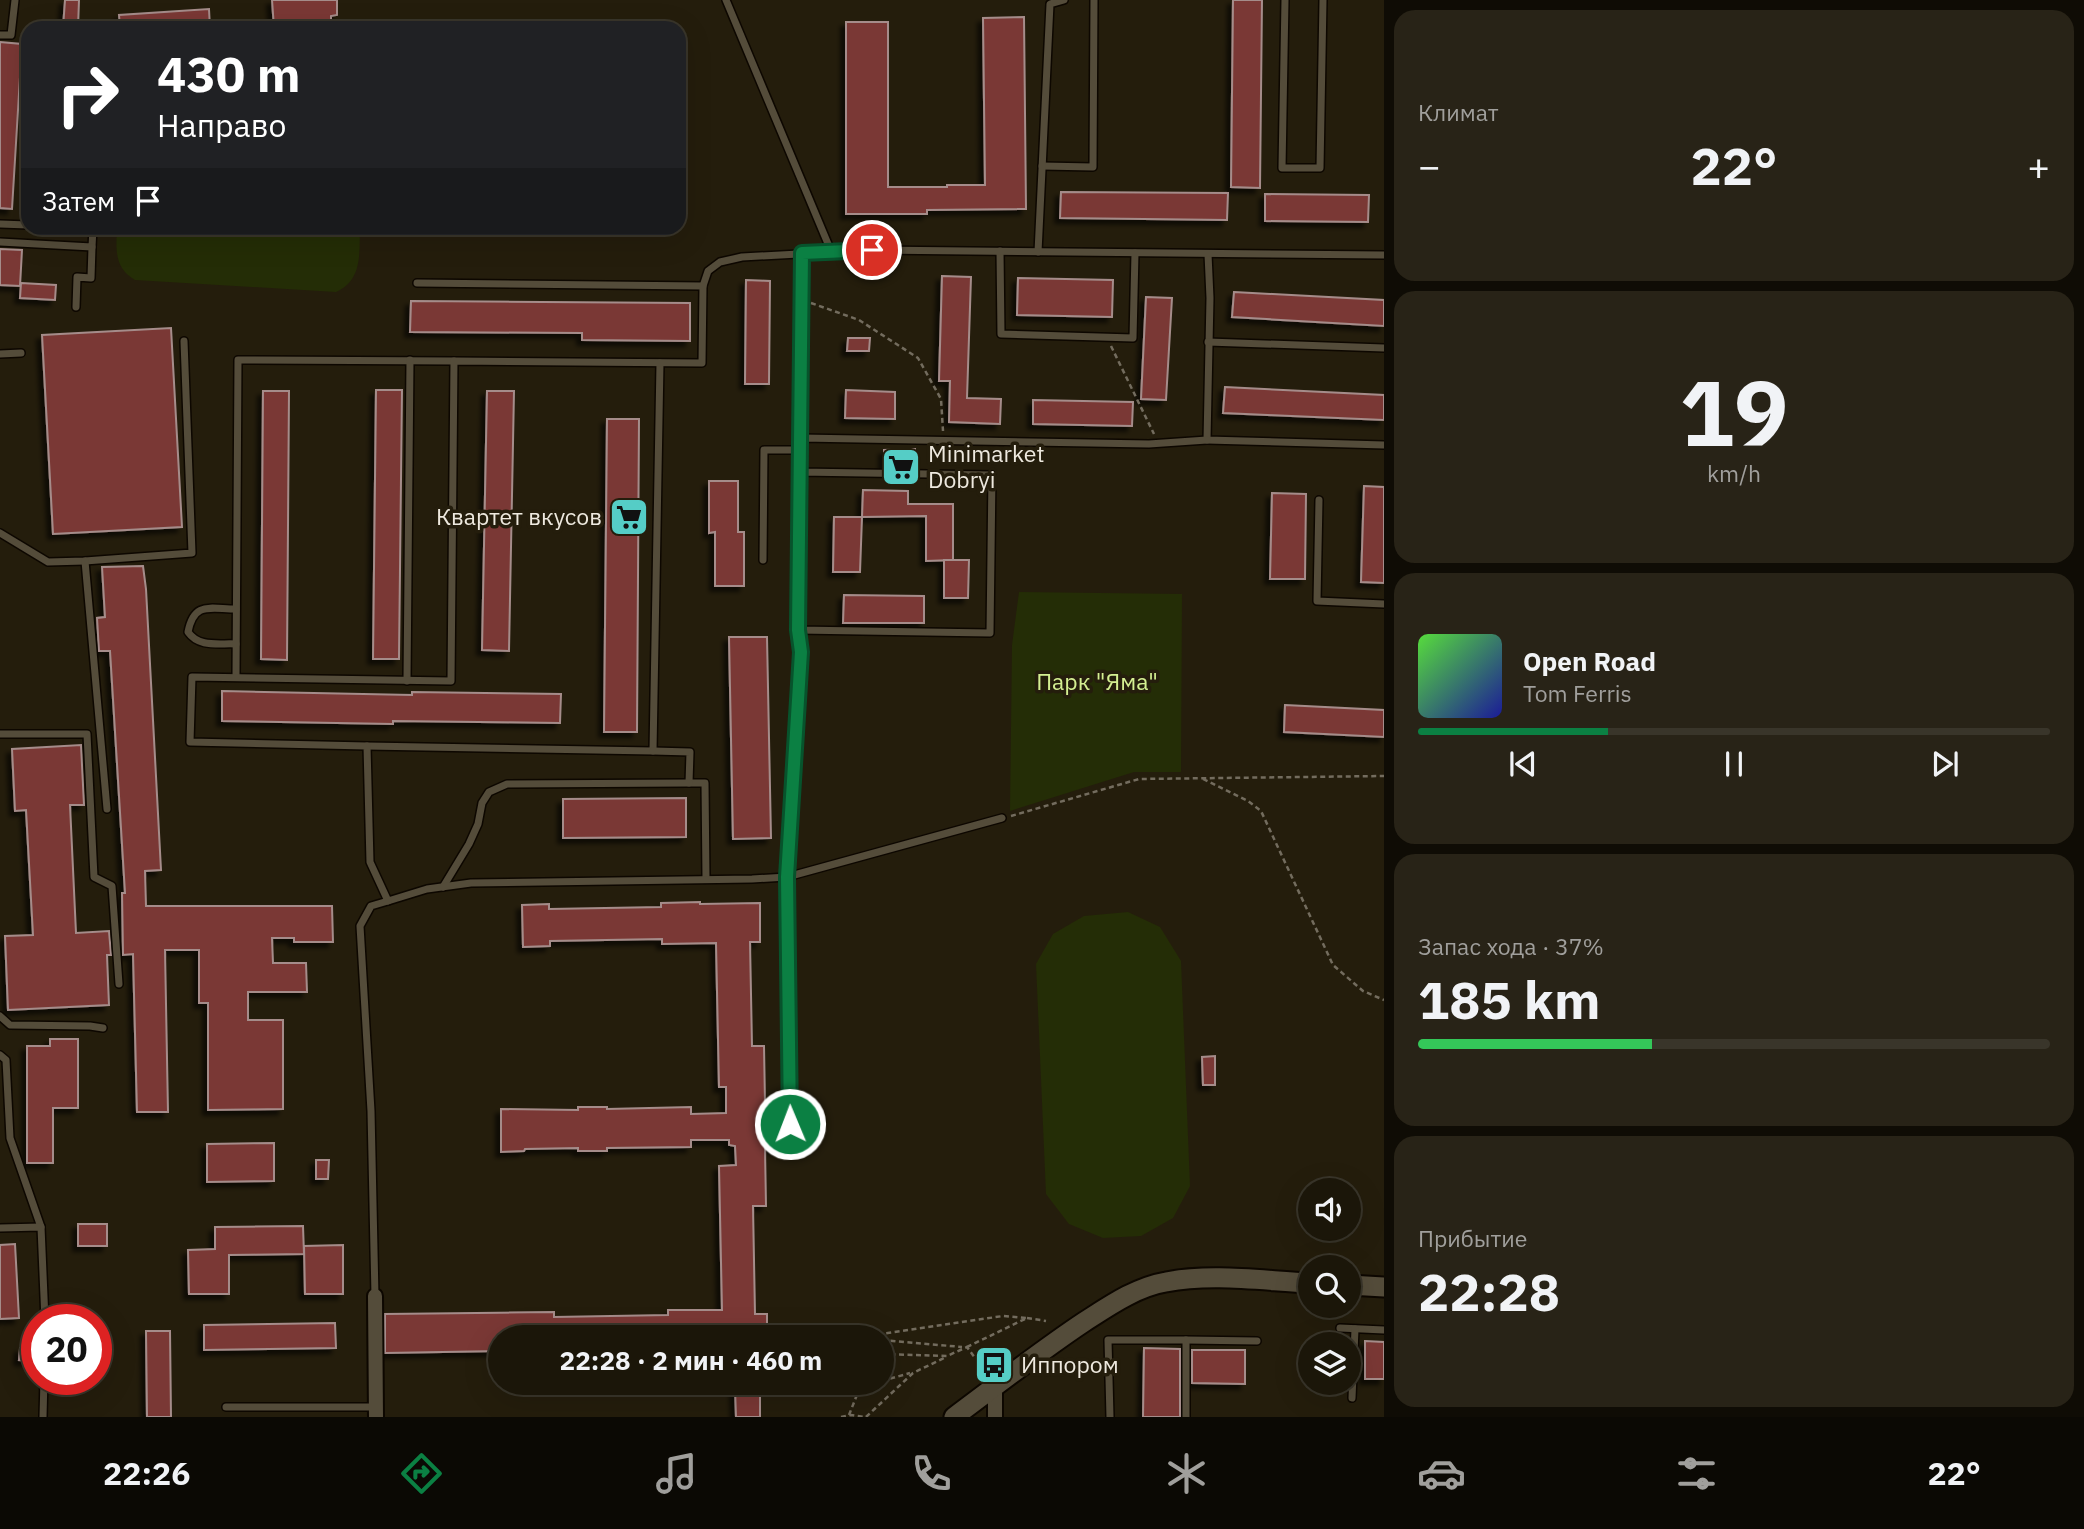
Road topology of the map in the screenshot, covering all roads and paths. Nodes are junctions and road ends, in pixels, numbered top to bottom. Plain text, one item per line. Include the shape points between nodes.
1 (15, 0) edge
2 (726, 0) edge
3 (1064, 0) edge
4 (1094, 0) edge
5 (1285, 0) edge
6 (1323, 0) edge
7 (0, 35) edge
8 (1042, 166) dead end
9 (0, 224) edge
10 (21, 225) edge
11 (93, 235) edge
12 (0, 242) edge
13 (92, 247) junction
14 (831, 251) junction
15 (1000, 251) junction
16 (1038, 252) junction
17 (802, 253) junction
18 (1135, 253) junction
19 (1208, 254) junction
20 (1384, 255) edge
21 (417, 283) dead end
22 (703, 286) junction
23 (802, 300) junction
24 (76, 307) dead end
25 (1106, 337) junction
26 (184, 341) dead end
27 (1208, 342) junction
28 (1384, 348) edge
29 (21, 353) dead end
30 (0, 354) edge
31 (410, 360) junction
32 (454, 361) junction
33 (660, 363) junction
34 (801, 438) junction
35 (944, 440) junction
36 (1207, 440) junction
37 (1159, 443) junction
38 (1384, 445) edge
39 (801, 450) junction
40 (800, 472) junction
41 (1319, 500) dead end
42 (0, 533) edge
43 (763, 560) dead end
44 (85, 561) junction
45 (1384, 604) edge
46 (236, 609) junction
47 (798, 630) junction
48 (236, 644) junction
49 (236, 677) junction
50 (407, 681) junction
51 (0, 734) edge
52 (367, 746) junction
53 (653, 751) junction
54 (1384, 776) edge
55 (1200, 778) junction
56 (689, 783) junction
57 (107, 809) dead end
58 (1002, 818) joint
59 (787, 877) junction
60 (706, 879) junction
61 (443, 887) junction
62 (388, 901) junction
63 (119, 984) dead end
64 (1384, 1000) edge
65 (0, 1016) edge
66 (103, 1028) dead end
67 (0, 1055) edge
68 (790, 1124) dead end
69 (41, 1227) junction
70 (0, 1228) edge
71 (1298, 1282) edge
72 (1361, 1286) edge
73 (1384, 1287) edge
74 (375, 1296) joint
75 (44, 1304) edge
76 (1027, 1318) junction
77 (1046, 1321) dead end
78 (1340, 1328) dead end
79 (1354, 1329) junction
80 (1384, 1330) edge
81 (894, 1332) edge
82 (1186, 1340) junction
83 (894, 1341) edge
84 (1257, 1341) dead end
85 (966, 1347) junction
86 (894, 1354) edge
87 (947, 1356) junction
88 (983, 1369) dead end
89 (913, 1373) junction
90 (894, 1378) edge
91 (995, 1387) junction
92 (44, 1395) edge
93 (857, 1395) edge
94 (1352, 1398) dead end
95 (226, 1407) dead end
96 (376, 1412) edge
97 (849, 1415) junction
98 (43, 1417) edge
99 (841, 1417) edge
100 (866, 1417) edge
101 (954, 1417) edge
102 (995, 1417) edge
103 (1110, 1417) edge
104 (1186, 1417) edge

1 - 7 lane via 11,35
2 - 14 lane
3 - 16 lane via 1050,4
4 - 8 lane via 1093,167
5 - 6 lane via 1282,168 1321,168
9 - 10 lane
11 - 13 lane
12 - 13 lane
13 - 24 lane via 91,278 77,277
14 - 15 lane
14 - 17 lane
15 - 16 lane
15 - 25 lane via 1001,334
16 - 18 lane
17 - 22 lane via 720,262 708,271
17 - 23 lane
18 - 19 lane
18 - 25 lane via 1133,338
19 - 20 lane
19 - 27 lane
21 - 22 lane
22 - 33 lane via 702,363
23 - 34 lane
23 - 35 path via 859,320 918,358 941,399
25 - 37 path
26 - 44 lane via 192,552
27 - 28 lane
27 - 36 lane
29 - 30 lane
31 - 32 lane
31 - 46 lane via 238,360
31 - 50 lane
32 - 33 lane
32 - 50 lane via 451,681
33 - 53 lane
34 - 35 lane
34 - 39 lane
35 - 37 lane
36 - 37 lane
36 - 38 lane
39 - 40 lane
39 - 43 lane via 764,450
40 - 47 lane
40 - 47 lane via 992,475 990,633
41 - 45 lane via 1317,601
42 - 44 lane via 48,562
44 - 57 lane
46 - 48 lane
46 - 48 lane via 194,612 188,632 202,643
47 - 59 lane via 801,652
48 - 49 lane
49 - 50 lane
49 - 52 lane via 192,677 190,742
51 - 63 lane via 87,734 94,877 112,886
52 - 53 lane
52 - 62 lane via 370,863
53 - 56 lane via 690,752
54 - 55 path
55 - 58 path via 1139,779
55 - 64 path via 1261,811 1333,965 1363,991
56 - 60 lane via 705,783
56 - 61 lane via 507,784 489,792 482,803 469,844
58 - 59 lane
59 - 60 lane
59 - 68 lane
60 - 61 lane
61 - 62 lane
62 - 74 lane via 371,906 360,926
65 - 66 lane via 10,1025
67 - 69 lane via 6,1060 10,1138
69 - 70 lane
69 - 75 lane
71 - 91 main road via 1208,1278 1165,1282 1136,1292 1057,1340
72 - 73 main road
74 - 96 street
76 - 77 path
76 - 81 path via 1003,1316
76 - 85 path
78 - 79 lane
79 - 80 lane
79 - 94 lane
82 - 84 lane
82 - 103 lane via 1108,1340
82 - 104 lane
83 - 85 path
85 - 87 path
85 - 88 path
86 - 87 path
87 - 89 path
89 - 90 path
89 - 100 path
91 - 101 main road
91 - 102 street
92 - 98 lane
93 - 97 path
95 - 96 lane
97 - 99 path
97 - 100 path

